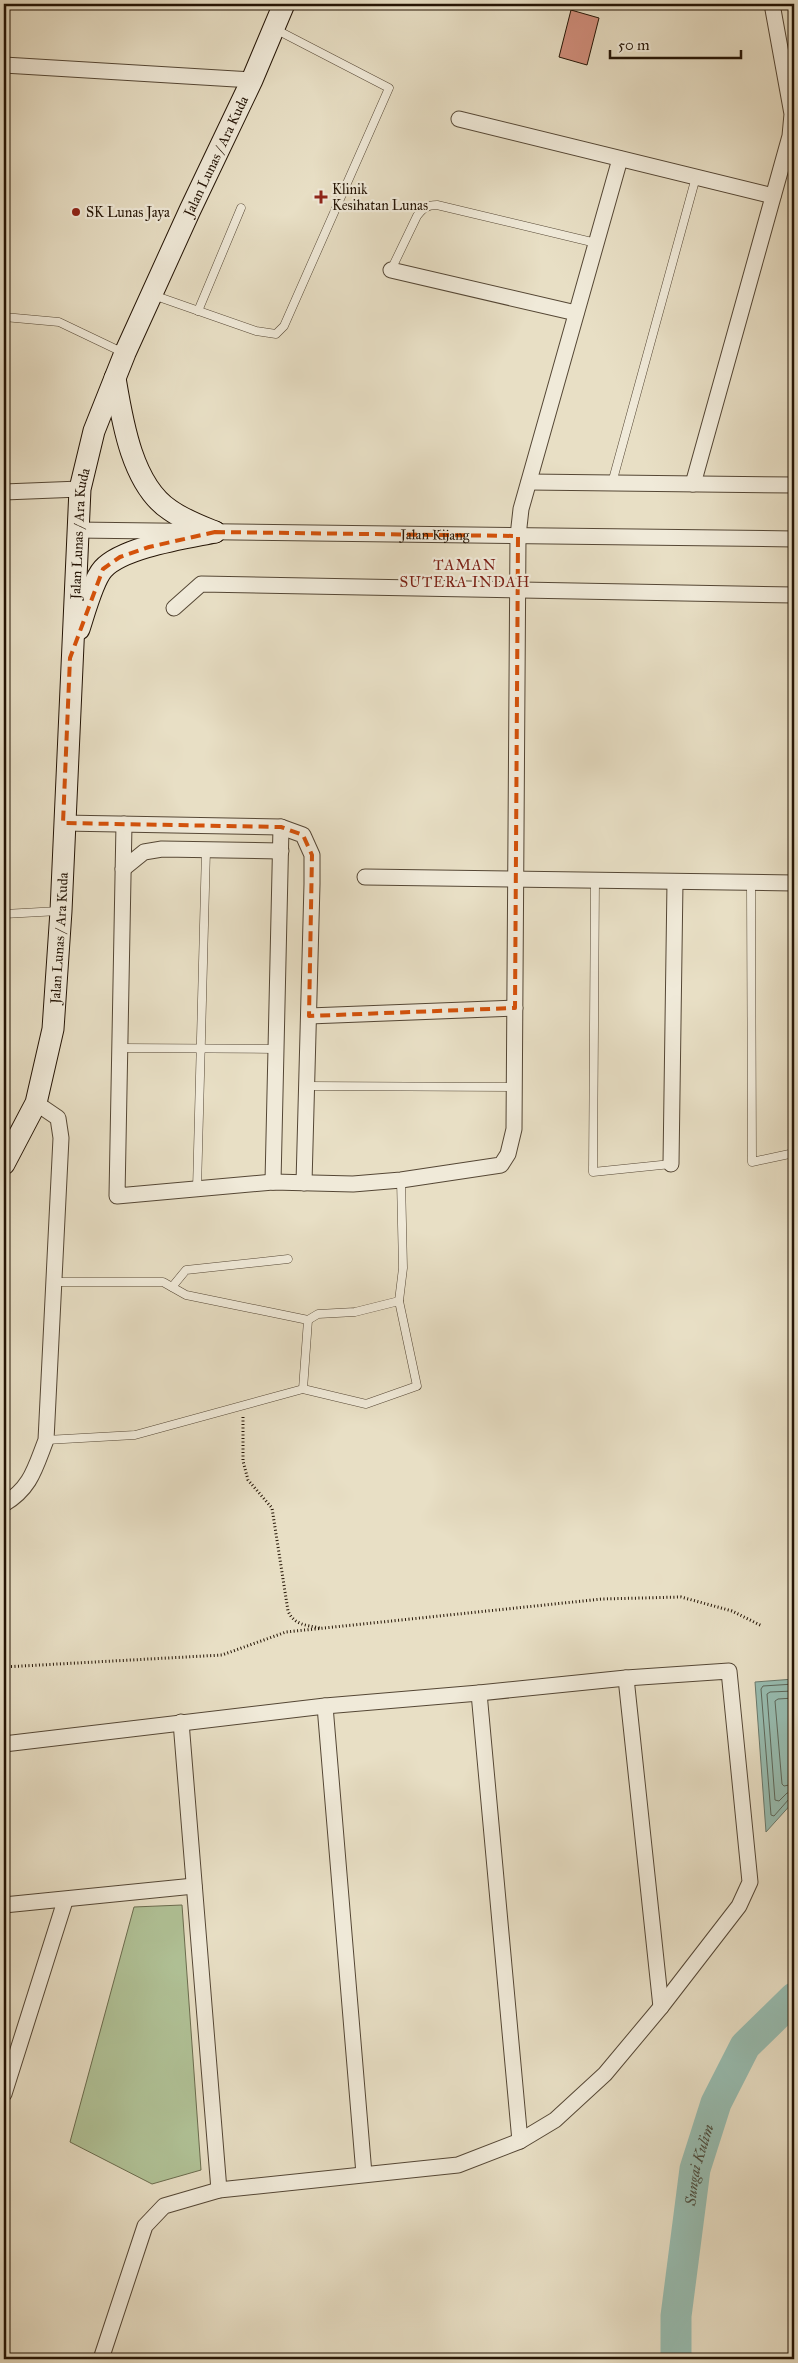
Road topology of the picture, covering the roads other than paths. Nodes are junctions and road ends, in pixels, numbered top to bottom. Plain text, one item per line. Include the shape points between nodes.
1 (284, 4) edge
2 (772, 4) edge
3 (274, 28) junction
4 (4, 65) edge
5 (252, 80) junction
6 (459, 119) dead end
7 (620, 159) junction
8 (696, 177) junction
9 (773, 196) junction
10 (241, 208) dead end
11 (596, 243) junction
12 (391, 270) joint
13 (152, 294) junction
14 (198, 311) junction
15 (576, 313) junction
16 (4, 318) edge
17 (125, 353) junction
18 (115, 378) junction
19 (529, 482) junction
20 (612, 483) junction
21 (693, 484) junction
22 (794, 485) edge
23 (80, 489) junction
24 (4, 492) edge
25 (76, 530) junction
26 (215, 532) junction
27 (518, 536) junction
28 (794, 539) edge
29 (518, 589) junction
30 (794, 595) edge
31 (174, 608) dead end
32 (70, 658) junction
33 (63, 823) junction
34 (124, 824) junction
35 (281, 828) junction
36 (206, 850) junction
37 (281, 850) junction
38 (123, 868) junction
39 (365, 877) dead end
40 (515, 880) junction
41 (595, 880) junction
42 (675, 882) junction
43 (750, 883) junction
44 (794, 883) edge
45 (61, 911) junction
46 (4, 914) edge
47 (515, 1008) junction
48 (308, 1016) junction
49 (120, 1048) junction
50 (200, 1048) junction
51 (276, 1049) junction
52 (306, 1086) junction
53 (514, 1087) junction
54 (36, 1103) junction
55 (794, 1154) edge
56 (4, 1164) edge
57 (671, 1164) joint
58 (401, 1180) junction
59 (273, 1182) junction
60 (304, 1182) junction
61 (197, 1189) junction
62 (288, 1259) dead end
63 (54, 1282) junction
64 (172, 1287) junction
65 (399, 1301) junction
66 (308, 1320) junction
67 (303, 1389) junction
68 (46, 1440) junction
69 (4, 1504) edge
70 (626, 1678) junction
71 (479, 1693) junction
72 (325, 1706) junction
73 (181, 1722) junction
74 (4, 1744) edge
75 (194, 1886) junction
76 (66, 1901) junction
77 (4, 1905) edge
78 (661, 2007) junction
79 (4, 2094) edge
80 (520, 2141) junction
81 (364, 2174) junction
82 (219, 2190) junction
83 (101, 2359) edge

1 - 3 main road, Jalan Lunas / Ara Kuda
2 - 9 street via 792,114 790,136
3 - 5 main road, Jalan Lunas / Ara Kuda
3 - 14 lane via 389,88 284,326 276,334 256,331
4 - 5 street
5 - 13 main road, Jalan Lunas / Ara Kuda
6 - 7 street
7 - 8 street
7 - 11 street
8 - 9 street
8 - 20 lane
9 - 21 street
10 - 14 lane
11 - 12 lane via 428,205 416,216
11 - 15 street
12 - 15 street
13 - 14 lane
13 - 17 main road, Jalan Lunas / Ara Kuda
15 - 19 street
16 - 17 lane via 59,322
17 - 18 main road, Jalan Lunas / Ara Kuda
18 - 23 main road, Jalan Lunas / Ara Kuda via 94,430
18 - 26 main road via 122,422 132,455 146,484 168,509
19 - 20 street
19 - 27 street
20 - 21 street
21 - 22 street
23 - 24 street
23 - 25 main road, Jalan Lunas / Ara Kuda
25 - 26 street, Jalan Kijang
25 - 32 main road, Jalan Lunas / Ara Kuda
26 - 27 street, Jalan Kijang
26 - 32 main road via 149,546 120,557 102,569
27 - 28 street, Jalan Kijang
27 - 29 street
29 - 30 street
29 - 31 street via 202,584
29 - 40 street
32 - 33 main road, Jalan Lunas / Ara Kuda
33 - 34 street
33 - 45 main road, Jalan Lunas / Ara Kuda
34 - 35 street
34 - 38 street
35 - 37 street
35 - 48 street via 304,835 312,855
36 - 37 street
36 - 38 street via 144,852
36 - 50 lane
37 - 51 street
38 - 49 street
39 - 40 street
40 - 41 street
40 - 47 street
41 - 42 street
41 - 57 lane via 594,1172
42 - 43 street
42 - 57 street
43 - 44 street
43 - 55 lane via 752,1162
45 - 46 lane
45 - 54 main road, Jalan Lunas / Ara Kuda via 53,1029
47 - 48 street
47 - 53 street
48 - 52 street
49 - 50 lane
49 - 61 street via 117,1196
50 - 51 lane
50 - 61 lane
51 - 59 street
52 - 53 lane
52 - 60 street
53 - 58 street via 514,1129 508,1154 501,1165
54 - 56 main road, Jalan Lunas / Ara Kuda
54 - 63 street via 58,1118 61,1138
58 - 60 street via 353,1184
58 - 65 lane via 403,1268
59 - 60 street
59 - 61 street
62 - 64 lane via 186,1270
63 - 64 lane via 163,1282
63 - 68 street
64 - 66 lane via 186,1295
65 - 66 lane via 355,1312 318,1314
65 - 67 lane via 418,1386 366,1404
66 - 67 lane
67 - 68 lane via 135,1435
68 - 69 street via 30,1482
70 - 71 street
70 - 78 street
70 - 78 street via 729,1672 750,1882 739,1906
71 - 72 street
71 - 80 street
72 - 73 street
72 - 81 street
73 - 74 street
73 - 75 street
75 - 76 street
75 - 82 street
76 - 77 street
76 - 79 street
78 - 80 street via 598,2080 555,2120
80 - 81 street via 458,2165
81 - 82 street
82 - 83 street via 164,2206 145,2226

